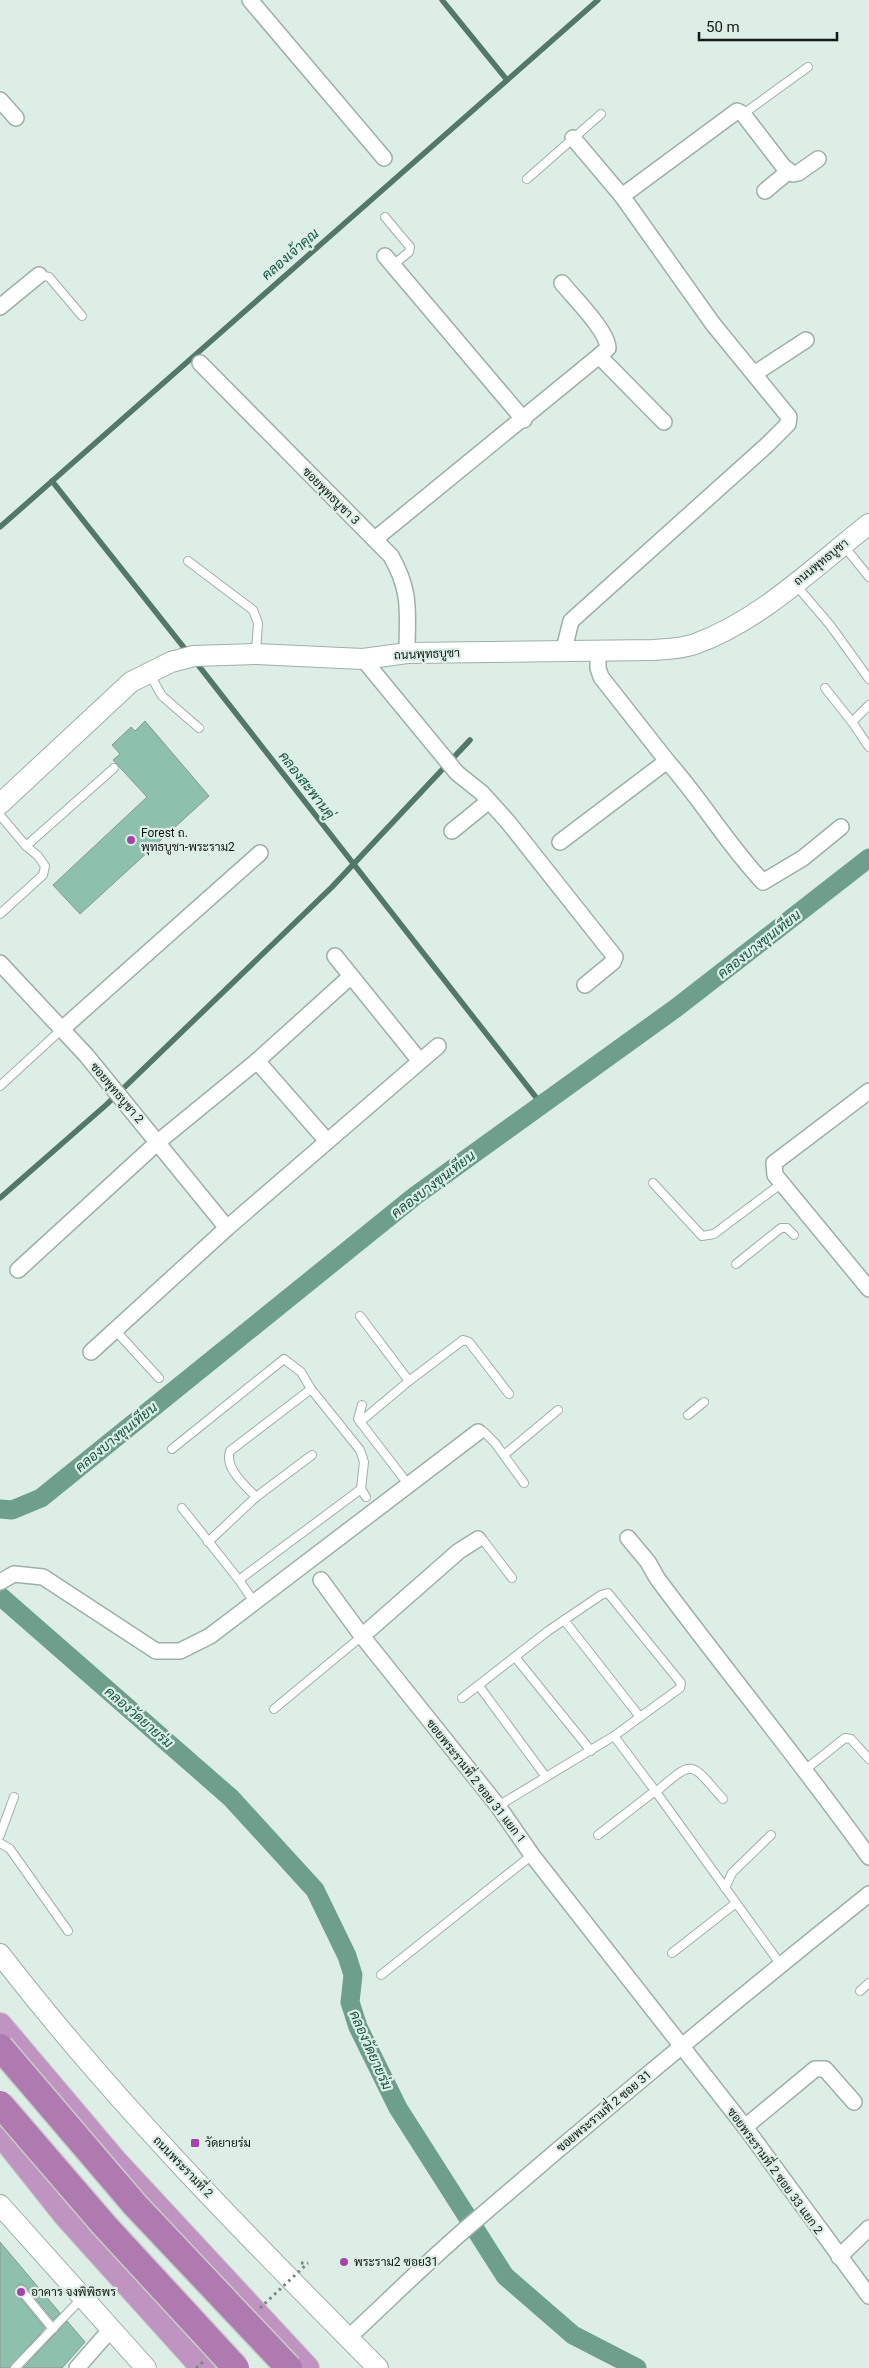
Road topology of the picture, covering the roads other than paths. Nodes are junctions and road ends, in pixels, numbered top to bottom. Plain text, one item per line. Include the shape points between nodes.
1 (250, 0) edge
2 (808, 67) dead end
3 (0, 100) edge
4 (601, 114) dead end
5 (743, 114) junction
6 (16, 118) dead end
7 (573, 138) junction
8 (384, 158) dead end
9 (818, 159) dead end
10 (789, 171) junction
11 (527, 179) dead end
12 (765, 191) dead end
13 (622, 196) junction
14 (385, 217) dead end
15 (389, 260) joint
16 (39, 275) joint
17 (562, 283) dead end
18 (0, 307) edge
19 (82, 316) dead end
20 (806, 340) dead end
21 (600, 356) junction
22 (200, 363) dead end
23 (754, 374) junction
24 (524, 420) junction
25 (664, 422) dead end
26 (869, 524) edge
27 (375, 539) junction
28 (842, 545) junction
29 (188, 561) dead end
30 (869, 577) edge
31 (795, 584) junction
32 (598, 652) junction
33 (563, 653) junction
34 (256, 654) junction
35 (407, 654) junction
36 (363, 659) junction
37 (869, 660) edge
38 (862, 667) junction
39 (149, 673) junction
40 (869, 679) edge
41 (825, 688) dead end
42 (869, 705) edge
43 (852, 722) junction
44 (199, 728) dead end
45 (869, 747) edge
46 (667, 761) junction
47 (114, 768) dead end
48 (489, 801) junction
49 (0, 804) edge
50 (0, 815) edge
51 (841, 827) dead end
52 (452, 831) dead end
53 (560, 842) dead end
54 (26, 846) junction
55 (260, 853) dead end
56 (0, 914) edge
57 (335, 956) dead end
58 (0, 962) edge
59 (350, 977) junction
60 (585, 985) dead end
61 (62, 1030) junction
62 (438, 1046) dead end
63 (258, 1060) junction
64 (419, 1060) junction
65 (0, 1086) edge
66 (869, 1091) edge
67 (327, 1141) junction
68 (158, 1142) junction
69 (653, 1183) dead end
70 (782, 1183) junction
71 (227, 1228) junction
72 (794, 1235) dead end
73 (736, 1264) dead end
74 (18, 1270) dead end
75 (869, 1289) edge
76 (360, 1316) dead end
77 (115, 1330) junction
78 (91, 1352) dead end
79 (159, 1378) dead end
80 (409, 1381) junction
81 (311, 1389) junction
82 (509, 1394) dead end
83 (704, 1402) dead end
84 (362, 1405) dead end
85 (558, 1410) dead end
86 (688, 1415) dead end
87 (360, 1422) junction
88 (478, 1432) joint
89 (172, 1449) dead end
90 (312, 1455) dead end
91 (504, 1455) junction
92 (524, 1483) dead end
93 (408, 1484) junction
94 (361, 1489) junction
95 (256, 1497) junction
96 (366, 1497) dead end
97 (182, 1508) dead end
98 (628, 1538) dead end
99 (478, 1539) joint
100 (208, 1542) junction
101 (512, 1578) dead end
102 (240, 1580) junction
103 (321, 1580) dead end
104 (0, 1582) edge
105 (254, 1602) junction
106 (564, 1620) junction
107 (362, 1636) junction
108 (515, 1656) junction
109 (479, 1686) junction
110 (462, 1698) dead end
111 (274, 1709) dead end
112 (640, 1717) junction
113 (614, 1736) junction
114 (591, 1751) junction
115 (869, 1759) edge
116 (806, 1769) junction
117 (546, 1777) junction
118 (656, 1792) junction
119 (14, 1797) dead end
120 (723, 1799) dead end
121 (498, 1806) junction
122 (0, 1835) edge
123 (598, 1835) dead end
124 (772, 1835) dead end
125 (0, 1843) edge
126 (532, 1855) junction
127 (869, 1857) edge
128 (725, 1888) junction
129 (869, 1894) edge
130 (736, 1903) junction
131 (68, 1931) dead end
132 (672, 1953) dead end
133 (0, 1954) edge
134 (780, 1965) junction
135 (381, 1975) dead end
136 (869, 1983) edge
137 (860, 1991) dead end
138 (0, 2025) edge
139 (0, 2047) edge
140 (681, 2047) junction
141 (854, 2102) dead end
142 (0, 2104) edge
143 (745, 2128) junction
144 (0, 2132) edge
145 (0, 2205) edge
146 (869, 2228) edge
147 (839, 2257) junction
148 (21, 2290) dead end
149 (869, 2296) edge
150 (84, 2297) junction
151 (53, 2329) junction
152 (111, 2329) junction
153 (348, 2338) junction
154 (15, 2368) edge
155 (77, 2368) edge
156 (146, 2368) edge
157 (203, 2368) edge
158 (236, 2368) edge
159 (289, 2368) edge
160 (308, 2368) edge
161 (378, 2368) edge

1 - 8 street
2 - 5 lane
3 - 6 street
4 - 7 lane
5 - 10 street
5 - 13 street via 739,111 733,113
7 - 11 lane
7 - 13 street
9 - 10 street via 796,174
10 - 12 street
13 - 23 street via 713,324
14 - 15 lane via 410,247 409,252
15 - 24 street
16 - 18 street
16 - 19 lane via 49,277
17 - 21 street via 608,343 608,348
20 - 23 street
21 - 24 street
21 - 25 street
22 - 27 street, ซอยพุทธบูชา 3
23 - 33 street via 789,417 788,424 571,621
24 - 27 street
26 - 28 main road, ถนนพุทธบูชา
27 - 35 street, ซอยพุทธบูชา 3 via 402,574 407,594
28 - 30 lane
28 - 31 main road, ถนนพุทธบูชา
29 - 34 lane via 253,610 258,623
31 - 32 main road, ถนนพุทธบูชา via 738,624 693,645
31 - 38 lane
32 - 33 main road, ถนนพุทธบูชา
32 - 46 street via 601,677
33 - 35 main road, ถนนพุทธบูชา
34 - 36 main road, ถนนพุทธบูชา
34 - 39 main road, ถนนพุทธบูชา via 194,656 171,662
35 - 36 main road, ถนนพุทธบูชา
36 - 48 street via 457,773
37 - 38 lane
38 - 40 lane
39 - 44 lane via 162,696
39 - 49 main road, ถนนพุทธบูชา via 131,682
41 - 43 lane
42 - 43 lane
43 - 45 lane
46 - 51 street via 762,882 803,858
46 - 53 street
47 - 54 lane
48 - 52 street
48 - 60 street via 615,957
50 - 54 lane
54 - 56 lane via 45,866 43,875
55 - 61 street
57 - 59 street
58 - 61 street, ซอยพุทธบูชา 2
59 - 63 street
59 - 64 street
61 - 65 lane
61 - 68 street, ซอยพุทธบูชา 2
62 - 64 street
63 - 67 street
63 - 68 street
64 - 67 street
66 - 70 street via 774,1163 775,1175
67 - 71 street
68 - 71 street, ซอยพุทธบูชา 2
68 - 74 street
69 - 70 lane via 702,1236 714,1234
70 - 75 street
71 - 77 street
72 - 73 lane via 787,1228 781,1228
76 - 80 lane
77 - 78 street
77 - 79 lane
80 - 82 lane via 466,1340
80 - 87 lane
81 - 89 lane via 301,1372 282,1359
81 - 94 lane via 360,1450 364,1462
81 - 95 lane via 230,1450 230,1467
83 - 86 lane
84 - 87 lane
85 - 91 lane
87 - 93 lane
88 - 91 lane via 486,1434
88 - 93 street
90 - 95 lane
91 - 92 lane
93 - 105 street
94 - 96 lane
94 - 102 lane
95 - 100 lane
97 - 100 lane
98 - 116 street via 725,1669
99 - 101 lane via 483,1540
99 - 107 street via 459,1551
100 - 102 lane
102 - 105 lane
103 - 107 street, ซอยพระรามที่ 2 ซอย 31 แยก 1
104 - 105 street via 14,1574 43,1577 156,1651 180,1651 210,1636
106 - 108 lane
106 - 112 lane
106 - 112 lane via 608,1593 681,1683 680,1688
107 - 111 lane
107 - 121 street, ซอยพระรามที่ 2 ซอย 31 แยก 1
108 - 109 lane
108 - 114 lane
109 - 110 lane
109 - 117 lane
112 - 113 lane
113 - 114 lane
113 - 118 lane
114 - 117 lane
115 - 116 lane via 851,1739 845,1738
116 - 127 street
117 - 121 lane
118 - 120 lane via 688,1768 697,1770
118 - 123 lane
118 - 128 lane
119 - 122 lane
121 - 126 street, ซอยพระรามที่ 2 ซอย 31 แยก 1
124 - 128 lane via 732,1873
125 - 131 lane via 10,1849
126 - 135 lane
126 - 140 street, ซอยพระรามที่ 2 ซอย 31 แยก 1
128 - 130 lane
129 - 134 street, ซอยพระรามที่ 2 ซอย 31
130 - 132 lane
130 - 134 lane
133 - 153 main road, ถนนพระรามที่ 2 via 78,2053 144,2127
134 - 140 street, ซอยพระรามที่ 2 ซอย 31
136 - 137 lane
138 - 160 highway via 114,2162
139 - 159 highway, bridge via 135,2205
140 - 143 street, ซอยพระรามที่ 2 ซอย 33 แยก 2
140 - 153 street, ซอยพระรามที่ 2 ซอย 31 via 475,2221
141 - 143 street via 825,2069 815,2069
142 - 158 highway, bridge via 105,2226
143 - 147 street, ซอยพระรามที่ 2 ซอย 33 แยก 2
144 - 157 highway via 66,2216
145 - 150 main road
146 - 147 street
147 - 149 street, ซอยพระรามที่ 2 ซอย 33 แยก 2
148 - 151 lane
150 - 151 lane
150 - 152 main road
151 - 154 lane
152 - 155 street
152 - 156 main road
153 - 161 main road, ถนนพระรามที่ 2

